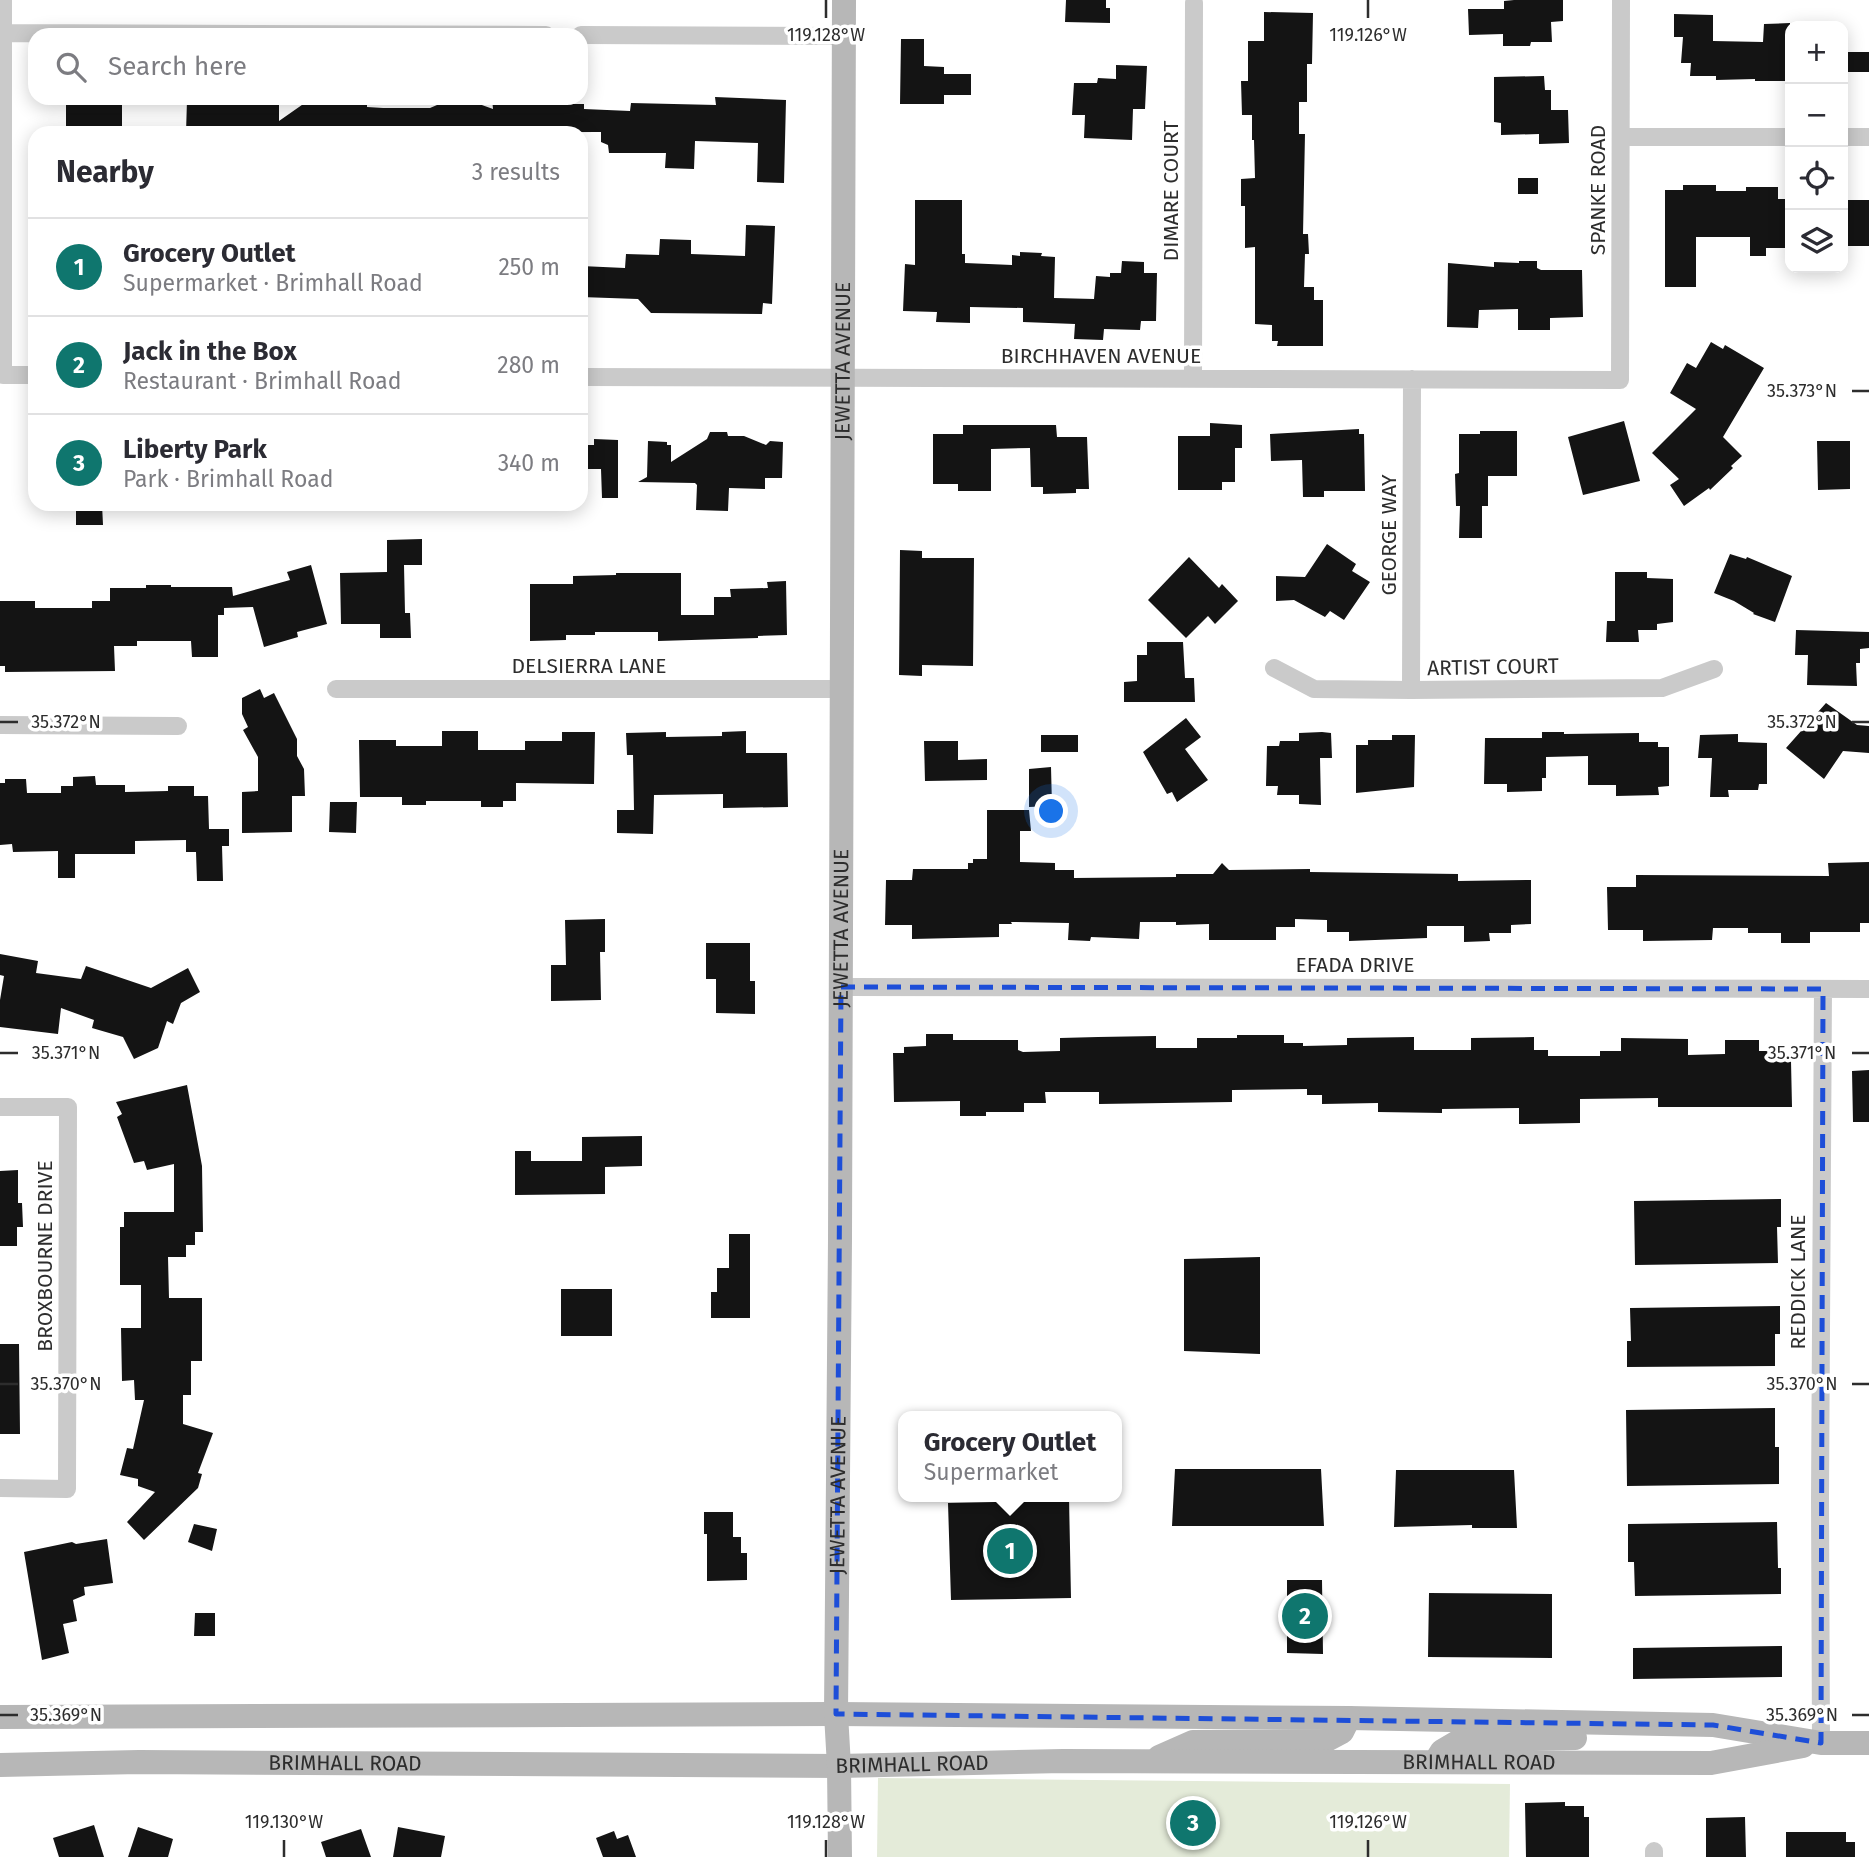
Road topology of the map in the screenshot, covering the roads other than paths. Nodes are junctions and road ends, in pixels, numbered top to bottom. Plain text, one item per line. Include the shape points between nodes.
1 (3, 0) edge
2 (844, 0) edge
3 (1621, 0) edge
4 (1194, 4) dead end
5 (3, 33) junction
6 (28, 33) edge
7 (588, 35) edge
8 (844, 36) junction
9 (1621, 137) junction
10 (1785, 137) edge
11 (1848, 137) edge
12 (1869, 138) edge
13 (28, 375) edge
14 (588, 377) edge
15 (843, 378) junction
16 (1193, 379) junction
17 (1412, 379) junction
18 (1620, 380) joint
19 (1274, 668) dead end
20 (1714, 669) dead end
21 (336, 689) dead end
22 (842, 689) junction
23 (1411, 690) junction
24 (0, 725) edge
25 (178, 726) dead end
26 (841, 987) junction
27 (1823, 989) junction
28 (1869, 989) edge
29 (0, 1107) edge
30 (0, 1488) edge
31 (836, 1714) junction
32 (0, 1717) edge
33 (1349, 1718) junction
34 (1618, 1723) junction
35 (1821, 1743) junction
36 (1869, 1743) edge
37 (1149, 1761) junction
38 (1435, 1762) junction
39 (0, 1765) edge
40 (839, 1766) junction
41 (840, 1857) edge

1 - 5 street
2 - 8 street, JEWETTA AVENUE
3 - 9 street, SPANKE ROAD
4 - 16 street, DIMARE COURT
5 - 6 street
5 - 13 street via 3,375
7 - 8 street
8 - 15 street, JEWETTA AVENUE
9 - 10 street
9 - 18 street, SPANKE ROAD
11 - 12 street
14 - 15 street, BIRCHHAVEN AVENUE
15 - 16 street, BIRCHHAVEN AVENUE
15 - 22 street, JEWETTA AVENUE
16 - 17 street, BIRCHHAVEN AVENUE
17 - 18 street, BIRCHHAVEN AVENUE
17 - 23 street, GEORGE WAY
19 - 23 street, ARTIST COURT via 1314,689
20 - 23 street, ARTIST COURT via 1662,688
21 - 22 street, DELSIERRA LANE
22 - 26 street, JEWETTA AVENUE
24 - 25 street
26 - 27 street, EFADA DRIVE
26 - 31 street, JEWETTA AVENUE
27 - 28 street, EFADA DRIVE
27 - 35 street, REDDICK LANE
29 - 30 street, BROXBOURNE DRIVE via 68,1107 67,1489
31 - 32 street, BRIMHALL ROAD
31 - 33 street, BRIMHALL ROAD
31 - 40 street, JEWETTA AVENUE
33 - 34 street, BRIMHALL ROAD
33 - 37 street via 1342,1732 1325,1741 1194,1742
34 - 35 street, BRIMHALL ROAD via 1713,1725
34 - 38 street via 1586,1738 1459,1741 1442,1751
35 - 36 street, BRIMHALL ROAD
35 - 38 street, BRIMHALL ROAD via 1711,1763
37 - 38 street, BRIMHALL ROAD
37 - 40 street, BRIMHALL ROAD
39 - 40 street, BRIMHALL ROAD
40 - 41 street, JEWETTA AVENUE

